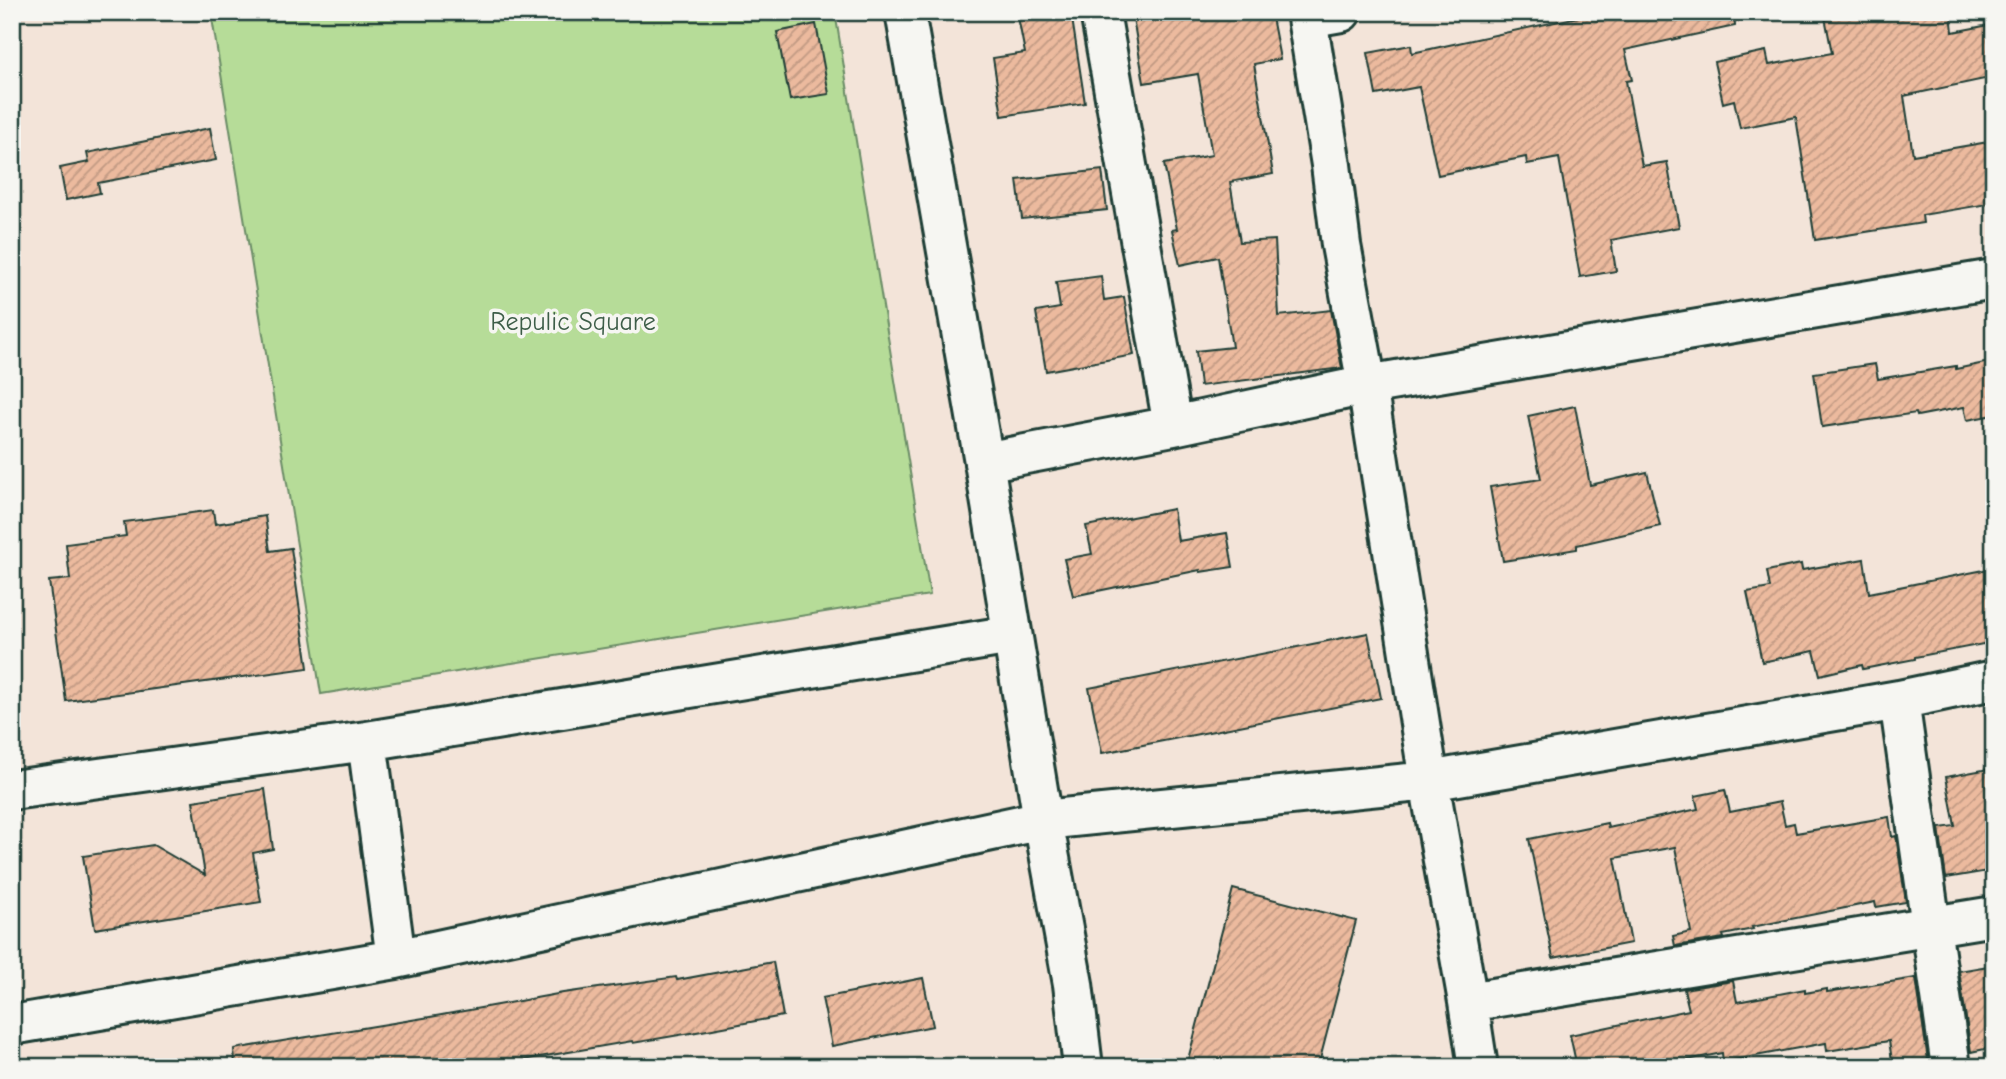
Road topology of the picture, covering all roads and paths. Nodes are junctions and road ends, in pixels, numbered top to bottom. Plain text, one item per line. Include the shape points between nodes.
1 (905, 12) edge
2 (1100, 12) edge
3 (1318, 14) edge
4 (1994, 279) edge
5 (1367, 385) junction
6 (1173, 426) junction
7 (984, 462) junction
8 (1012, 635) junction
9 (1994, 680) edge
10 (1899, 700) junction
11 (367, 741) junction
12 (1429, 781) junction
13 (12, 790) edge
14 (1043, 820) junction
15 (1994, 916) edge
16 (1932, 927) junction
17 (396, 959) junction
18 (1468, 1002) junction
19 (12, 1025) edge
20 (1083, 1067) edge
21 (1478, 1067) edge
22 (1951, 1067) edge

1 - 7 street
2 - 6 street
3 - 5 street via 1341,245
4 - 5 street
5 - 6 street
5 - 12 street
6 - 7 street
7 - 8 street
8 - 11 street
8 - 14 street
9 - 10 street
10 - 12 street
10 - 16 street
11 - 13 street
11 - 17 street
12 - 14 street
12 - 18 street
14 - 17 street
14 - 20 street
15 - 16 street
16 - 18 street
16 - 22 street
17 - 19 street
18 - 21 street

